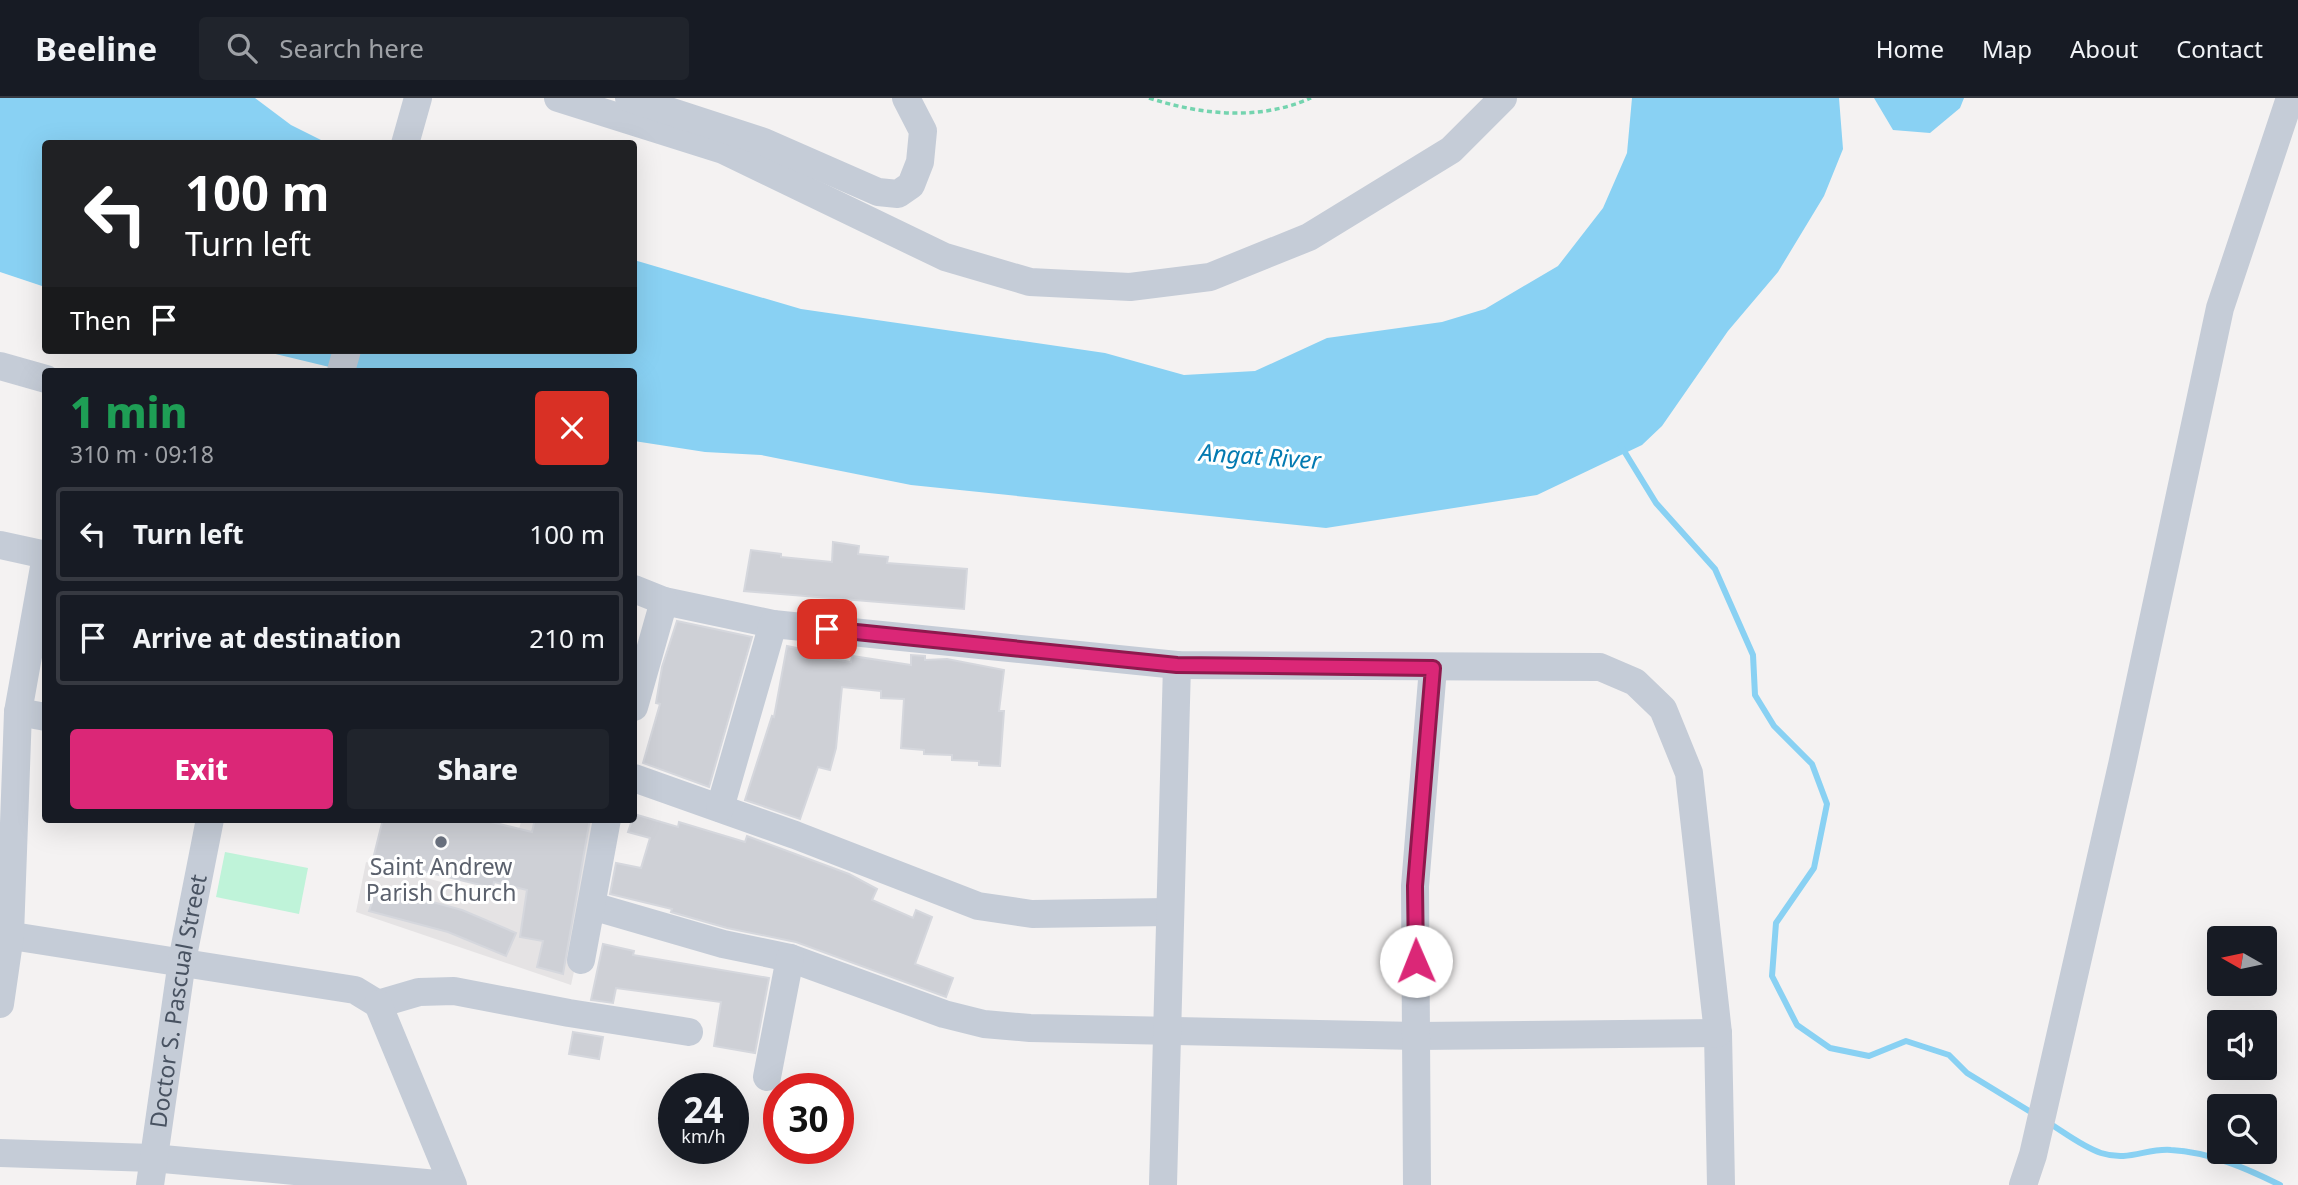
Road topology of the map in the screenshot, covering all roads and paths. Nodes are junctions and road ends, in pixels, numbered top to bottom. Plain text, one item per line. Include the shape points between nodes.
1 (418, 98) edge
2 (558, 98) edge
3 (629, 98) edge
4 (906, 98) edge
5 (1149, 98) edge
6 (1311, 98) edge
7 (1503, 98) edge
8 (2290, 98) edge
9 (406, 140) edge
10 (0, 366) edge
11 (42, 378) edge
12 (0, 545) edge
13 (42, 555) edge
14 (42, 578) edge
15 (637, 590) edge
16 (664, 601) junction
17 (773, 624) junction
18 (1177, 665) junction
19 (1433, 668) junction
20 (637, 696) edge
21 (18, 712) junction
22 (42, 716) edge
23 (637, 779) edge
24 (720, 808) junction
25 (209, 823) edge
26 (606, 823) edge
27 (592, 906) junction
28 (1168, 912) junction
29 (5, 935) edge
30 (790, 958) junction
31 (581, 960) dead end
32 (182, 961) junction
33 (378, 1003) junction
34 (0, 1004) edge
35 (1165, 1030) junction
36 (688, 1032) dead end
37 (1718, 1033) junction
38 (1417, 1036) junction
39 (768, 1073) edge
40 (0, 1153) edge
41 (151, 1171) edge
42 (448, 1185) edge
43 (453, 1185) edge
44 (1163, 1185) edge
45 (1417, 1185) edge
46 (1721, 1185) edge
47 (2023, 1185) edge

1 - 9 street
2 - 7 street via 723,150 945,257 1030,282 1130,287 1210,277 1310,237 1451,150
3 - 4 street via 764,142 878,192 898,194 911,185 920,162 923,131
5 - 6 path via 1223,114 1267,112
8 - 47 street via 2220,308 2122,765
10 - 11 street
12 - 13 street
14 - 21 street
15 - 16 street
16 - 17 street
16 - 20 street
17 - 18 street
17 - 24 street
18 - 19 street
18 - 28 street
19 - 37 street via 1600,667 1635,682 1663,709 1689,773
19 - 38 street via 1415,886
21 - 22 street
21 - 29 street
23 - 24 street
24 - 28 street via 978,906 1032,914
25 - 32 street, Doctor S. Pascual Street
26 - 27 street
27 - 30 street
27 - 31 street
28 - 35 street
29 - 32 street
29 - 34 street
30 - 35 street via 984,1024
30 - 39 street
32 - 33 street via 355,990
32 - 41 street, Doctor S. Pascual Street
33 - 36 street via 419,992 454,991
33 - 43 street
35 - 38 street
35 - 44 street
37 - 38 street
37 - 46 street
38 - 45 street
40 - 41 street
41 - 42 street

